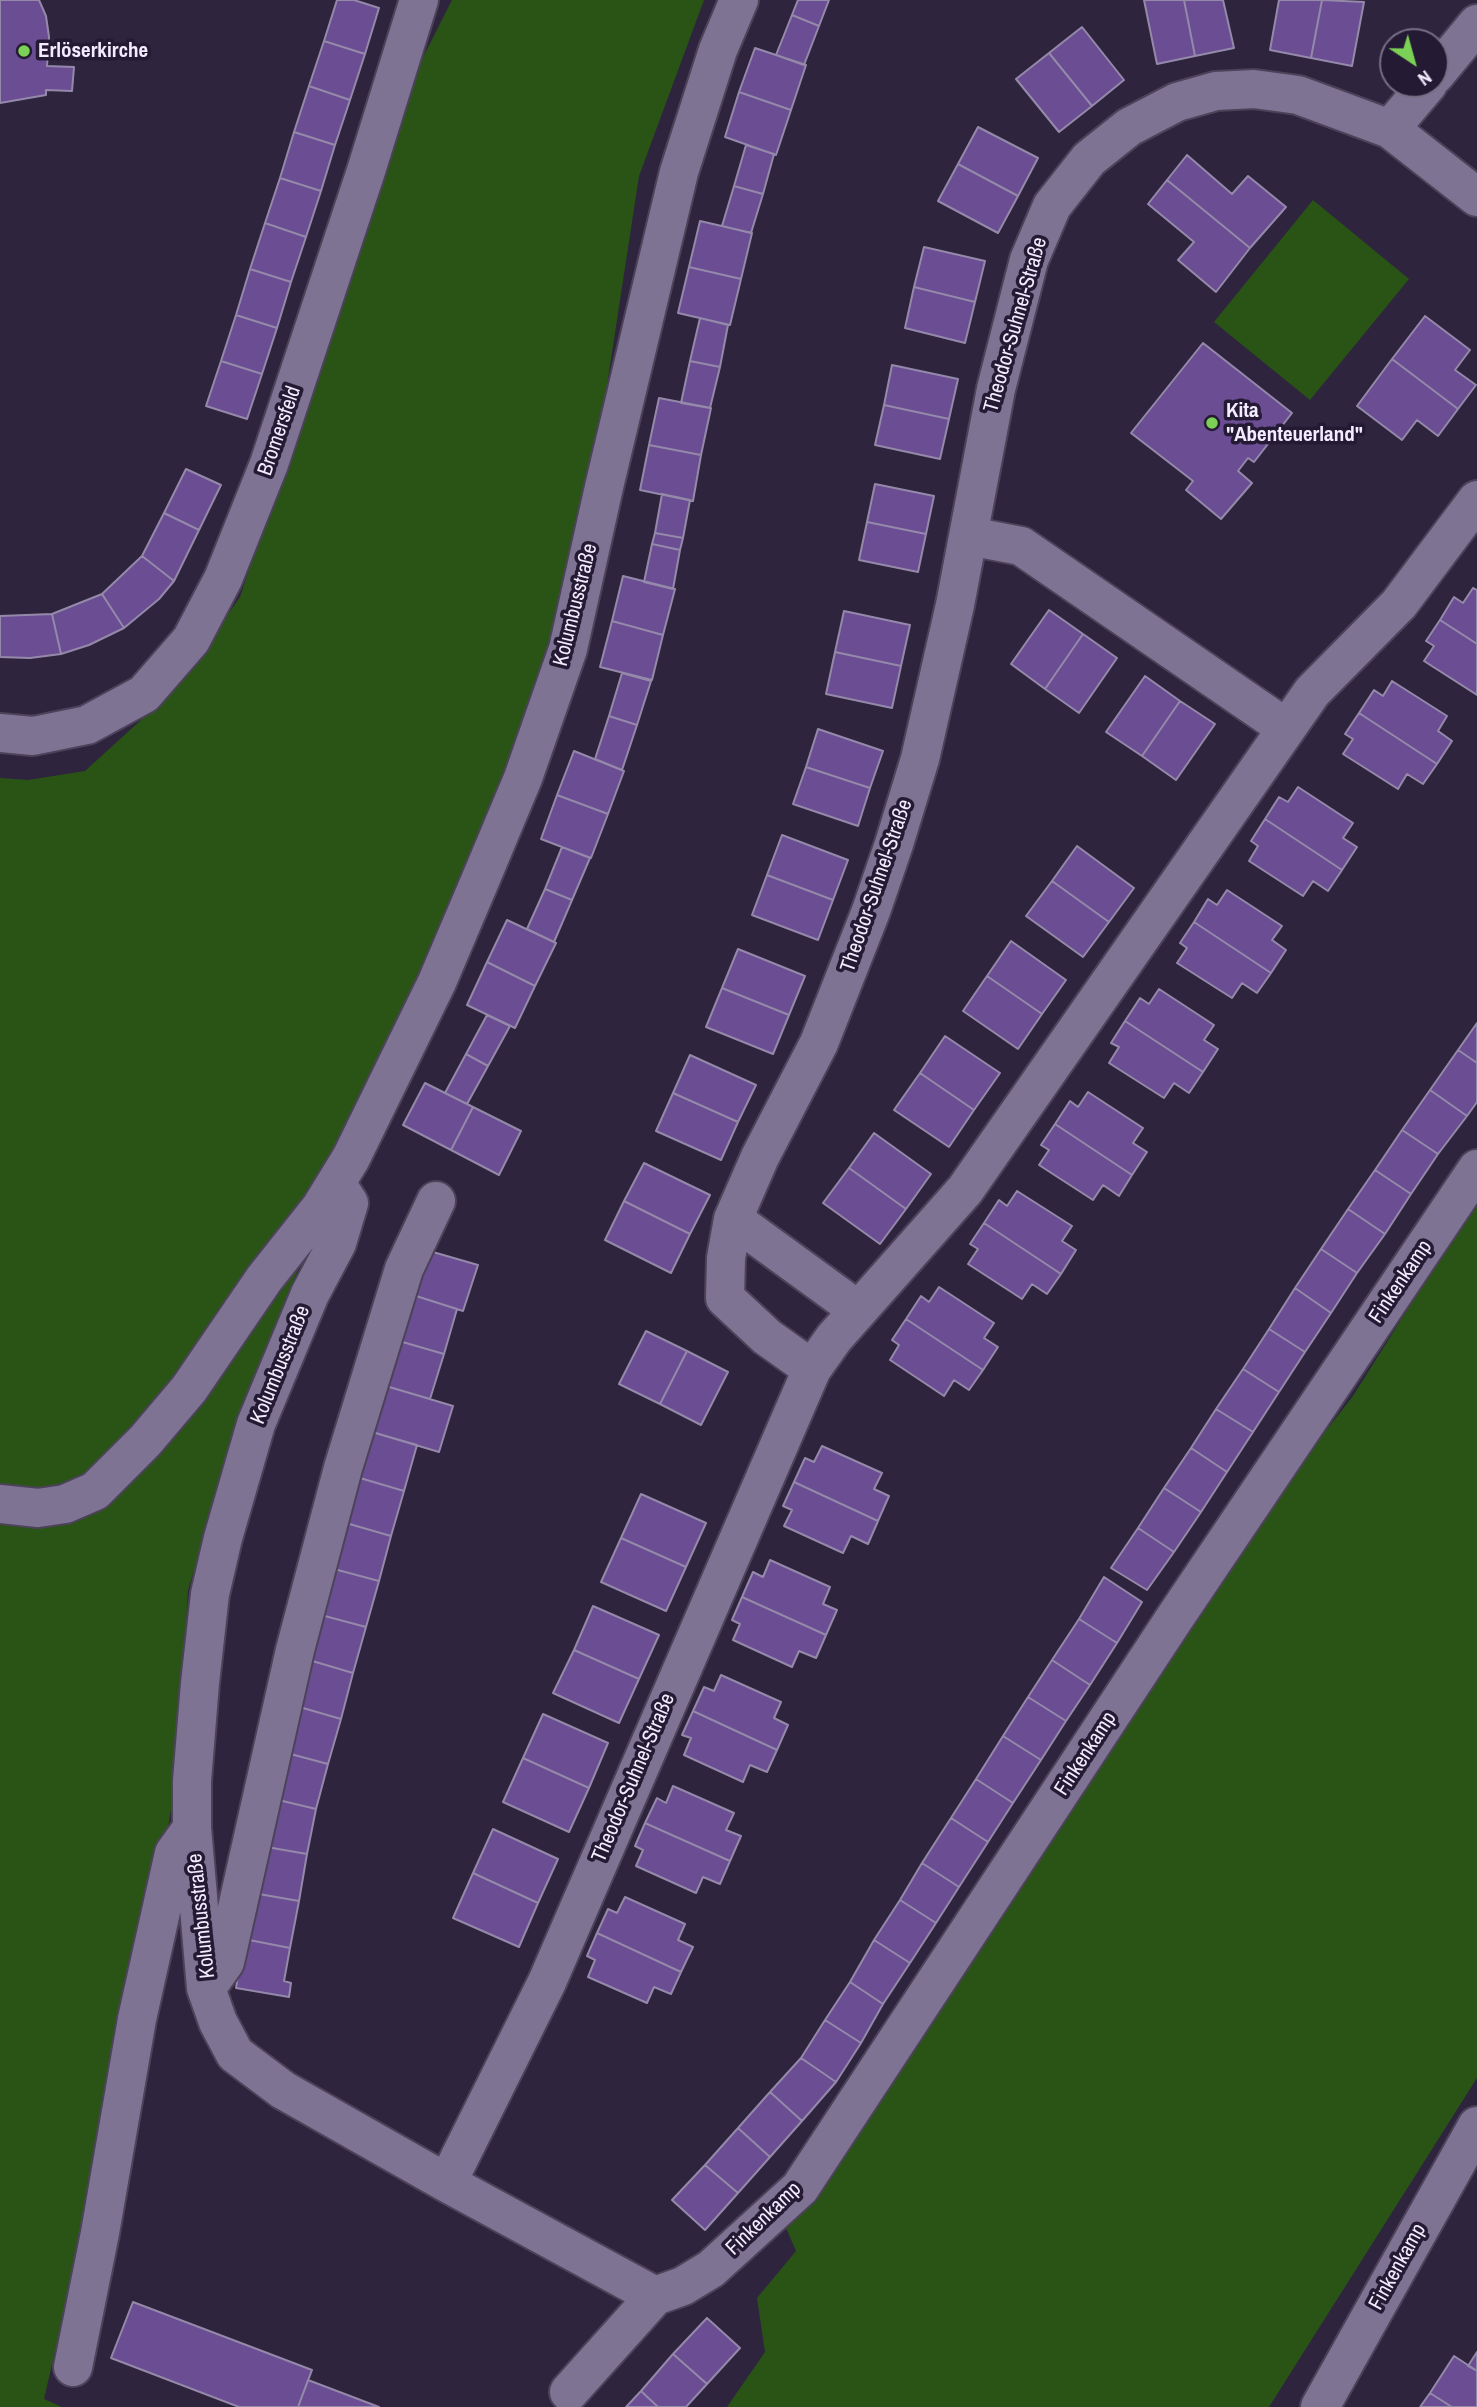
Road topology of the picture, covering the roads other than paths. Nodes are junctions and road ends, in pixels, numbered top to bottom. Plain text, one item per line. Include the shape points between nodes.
1 (419, 0) edge
2 (739, 0) edge
3 (1477, 24) edge
4 (1449, 58) edge
5 (1416, 98) edge
6 (1390, 129) junction
7 (1473, 184) edge
8 (1477, 500) edge
9 (968, 536) junction
10 (1286, 728) junction
11 (0, 733) edge
12 (1477, 1169) edge
13 (343, 1171) junction
14 (436, 1201) dead end
15 (733, 1219) junction
16 (858, 1310) junction
17 (811, 1369) junction
18 (0, 1504) edge
19 (192, 1828) junction
20 (206, 1988) junction
21 (1477, 2126) edge
22 (447, 2183) junction
23 (654, 2295) junction
24 (73, 2367) dead end
25 (569, 2392) dead end
26 (1320, 2407) edge

1 - 11 street, Bromersfeld via 270,464 223,579 191,640 145,694 88,725 33,736
2 - 13 street, Kolumbusstraße via 679,172 568,649 523,778 437,982
3 - 4 street
5 - 6 street
6 - 7 street, Theodor-Suhnel-Straße
6 - 9 street, Theodor-Suhnel-Straße via 1298,95 1254,89 1216,91 1177,102 1129,127 1089,159 1052,206 1030,260 996,389
8 - 10 street, Theodor-Suhnel-Straße via 1399,604 1312,692
9 - 10 street via 1021,546
9 - 15 street, Theodor-Suhnel-Straße via 920,759 894,844 818,1043
10 - 16 street, Theodor-Suhnel-Straße via 965,1190
12 - 23 street, Finkenkamp via 800,2188 711,2269 683,2286
13 - 18 street, Kolumbusstraße via 189,1389 95,1491 65,1504 38,1508
13 - 19 street, Kolumbusstraße via 349,1203 337,1243 310,1294 256,1424 213,1583 198,1697
14 - 20 street, Kolumbusstraße via 404,1269 343,1468 295,1650 225,1962
15 - 16 street
15 - 17 street, Theodor-Suhnel-Straße via 725,1298
16 - 17 street, Theodor-Suhnel-Straße
17 - 22 street, Theodor-Suhnel-Straße via 547,1982
19 - 20 street, Kolumbusstraße
19 - 24 street via 174,1853 137,2019
20 - 22 street via 235,2054 283,2090
21 - 26 street, Finkenkamp
22 - 23 street
23 - 25 street, Finkenkamp

